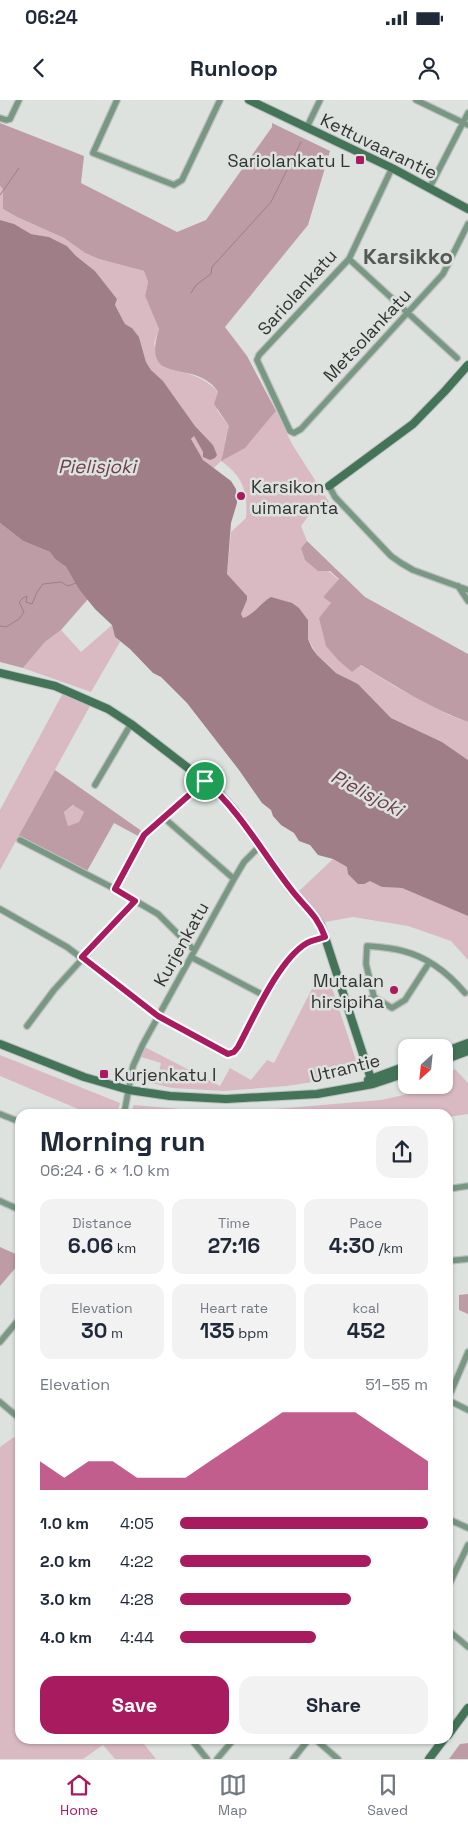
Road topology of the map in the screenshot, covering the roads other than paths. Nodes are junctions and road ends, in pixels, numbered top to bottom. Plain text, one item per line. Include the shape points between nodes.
1 (19, 100) edge
2 (118, 100) edge
3 (220, 100) edge
4 (249, 100) edge
5 (320, 100) edge
6 (416, 100) edge
7 (468, 113) edge
8 (0, 118) edge
9 (466, 124) edge
10 (307, 127) junction
11 (392, 168) junction
12 (430, 187) junction
13 (468, 209) edge
14 (468, 224) edge
15 (349, 259) junction
16 (408, 313) junction
17 (457, 358) dead end
18 (468, 365) edge
19 (294, 433) joint
20 (329, 486) joint
21 (458, 586) junction
22 (468, 590) edge
23 (468, 601) edge
24 (0, 673) edge
25 (132, 724) junction
26 (205, 781) junction
27 (95, 785) dead end
28 (163, 817) junction
29 (20, 840) dead end
30 (260, 846) junction
31 (234, 879) junction
32 (115, 889) junction
33 (135, 901) junction
34 (0, 910) edge
35 (325, 937) junction
36 (194, 950) junction
37 (82, 957) junction
38 (191, 957) junction
39 (429, 963) junction
40 (465, 993) dead end
41 (264, 996) junction
42 (374, 997) junction
43 (348, 1006) junction
44 (158, 1016) junction
45 (27, 1026) dead end
46 (468, 1043) edge
47 (0, 1044) edge
48 (453, 1049) edge
49 (468, 1051) edge
50 (453, 1057) edge
51 (398, 1070) edge
52 (398, 1075) edge
53 (372, 1082) junction
54 (129, 1090) junction
55 (125, 1109) edge
56 (0, 1114) edge
57 (15, 1120) edge
58 (468, 1186) edge
59 (453, 1188) edge
60 (0, 1201) edge
61 (15, 1208) edge
62 (468, 1259) edge
63 (453, 1260) edge
64 (15, 1324) edge
65 (0, 1342) edge
66 (468, 1352) edge
67 (453, 1388) edge
68 (0, 1402) edge
69 (453, 1402) edge
70 (468, 1410) edge
71 (15, 1415) edge
72 (453, 1521) edge
73 (468, 1528) edge
74 (468, 1545) edge
75 (453, 1576) edge
76 (453, 1634) edge
77 (468, 1647) edge
78 (468, 1708) edge
79 (453, 1728) edge
80 (195, 1744) edge
81 (230, 1744) edge
82 (305, 1744) edge
83 (321, 1744) edge
84 (440, 1744) edge
85 (207, 1759) edge
86 (217, 1759) edge
87 (293, 1759) edge
88 (338, 1759) edge
89 (429, 1759) edge

1 - 8 street via 10,119
2 - 3 street via 93,153 170,184 182,180
4 - 10 street, Kettuvaarantie
5 - 10 street
6 - 9 street
7 - 9 street
9 - 12 street
10 - 11 street, Kettuvaarantie
11 - 12 street, Kettuvaarantie
11 - 15 street, Sariolankatu
12 - 13 street, Kettuvaarantie
14 - 16 street, Metsolankatu via 447,269
15 - 16 street
15 - 19 street, Sariolankatu via 257,360 288,427
16 - 17 street
16 - 19 street, Metsolankatu
18 - 20 street via 413,424
20 - 21 street via 391,556 413,570
21 - 22 street
21 - 23 street
24 - 25 street via 83,696
25 - 26 street
25 - 27 street
26 - 28 street
26 - 30 street via 234,810
28 - 31 street
28 - 32 street via 139,841
29 - 32 street
30 - 31 street, Kurjenkatu via 244,862
30 - 35 street via 291,890 316,916
31 - 36 street, Kurjenkatu
32 - 33 street
33 - 36 street via 158,914
33 - 37 street
34 - 37 street
35 - 41 street via 300,948
35 - 43 street
36 - 38 street, Kurjenkatu
37 - 44 street
37 - 45 street
38 - 41 street
38 - 44 street, Kurjenkatu
39 - 40 street via 441,969
39 - 42 street via 405,1000 392,1008
39 - 42 street via 404,951 367,946 366,964
41 - 44 street via 238,1047 228,1054
42 - 43 street
43 - 53 street
44 - 54 street, Kurjenkatu via 133,1066
46 - 48 street
47 - 54 street, Utrantie via 84,1077
49 - 50 street
51 - 53 street, Utrantie
52 - 53 street, Utrantie
53 - 54 street, Utrantie via 346,1090 226,1099
54 - 55 street, Kurjenkatu
56 - 57 street
58 - 59 street
60 - 61 street
62 - 63 street
64 - 65 street
66 - 67 street
68 - 71 street
69 - 70 street
72 - 73 street
74 - 75 street
76 - 77 street
78 - 79 street
80 - 85 street
81 - 86 street
82 - 87 street
83 - 88 street
84 - 89 street

